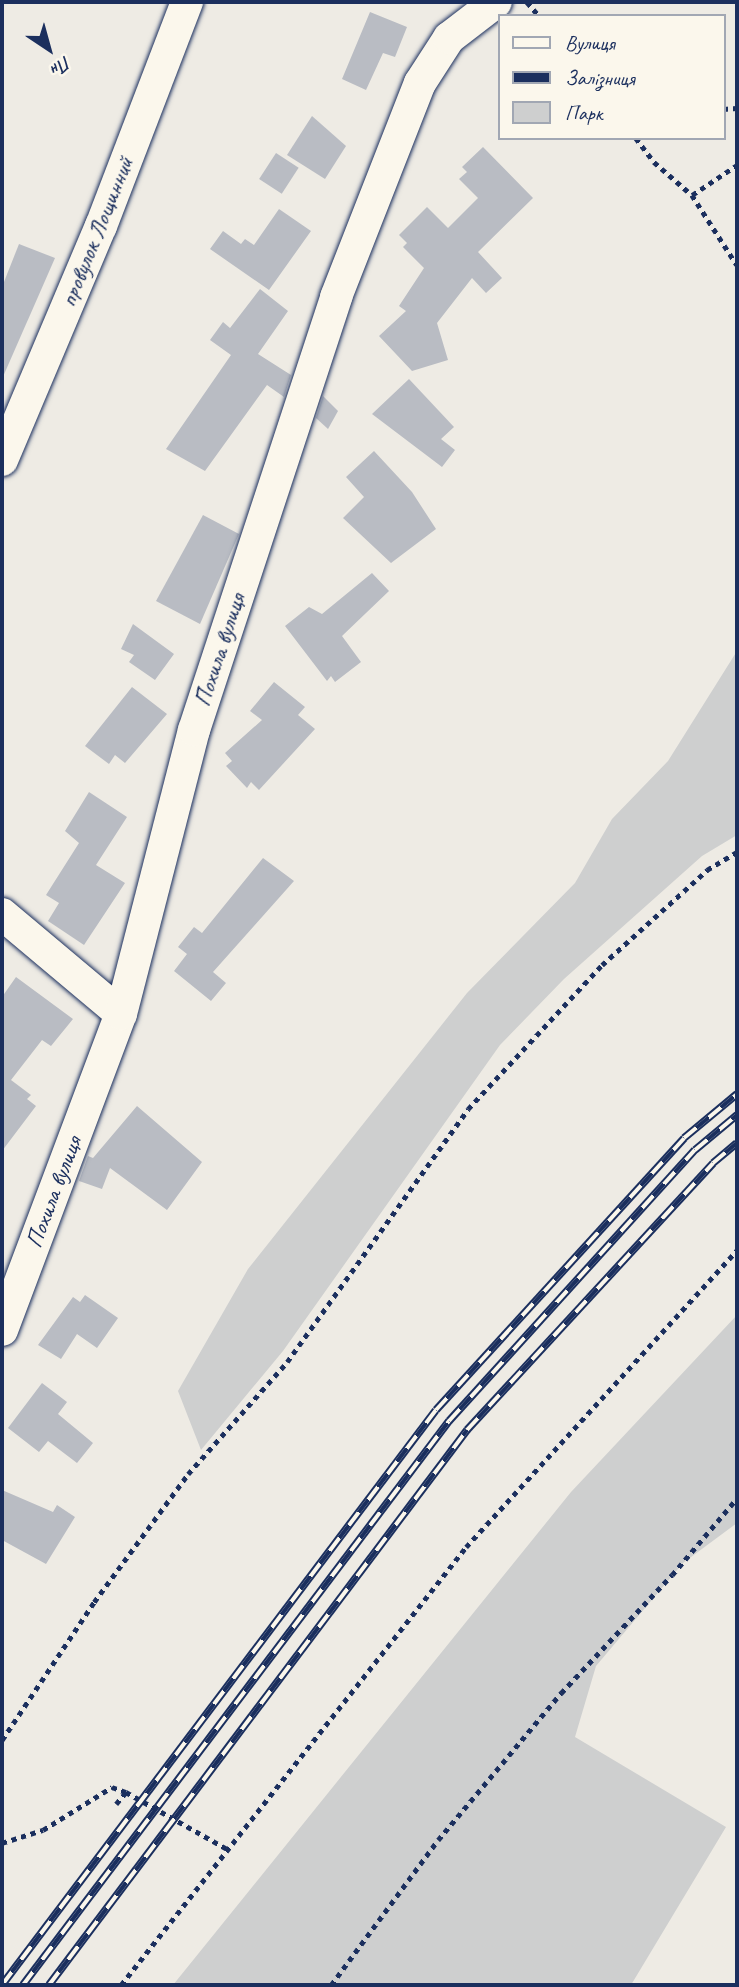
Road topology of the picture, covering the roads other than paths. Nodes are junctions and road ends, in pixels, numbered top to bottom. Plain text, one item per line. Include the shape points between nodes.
1 (187, 2) edge
2 (496, 2) edge
3 (2, 460) edge
4 (2, 914) edge
5 (121, 1014) junction
6 (2, 1329) edge

1 - 3 street, провулок Лощинний via 101,226
2 - 5 street, Похила вулиця via 449,38 420,83 337,296 194,730
4 - 5 street
5 - 6 street, Похила вулиця

